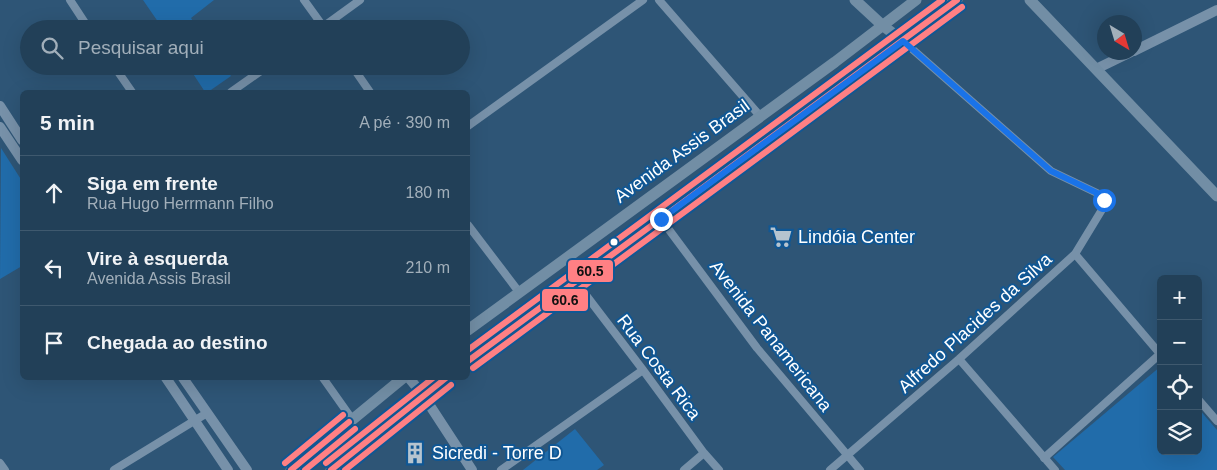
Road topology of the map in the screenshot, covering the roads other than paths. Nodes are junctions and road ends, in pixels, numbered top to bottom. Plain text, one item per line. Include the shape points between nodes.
1 (70, 0) edge
2 (304, 0) edge
3 (360, 0) edge
4 (643, 0) edge
5 (659, 0) edge
6 (855, 0) edge
7 (916, 0) edge
8 (957, 0) edge
9 (1030, 0) edge
10 (1217, 10) edge
11 (83, 20) edge
12 (318, 20) edge
13 (334, 20) edge
14 (882, 25) junction
15 (903, 41) junction
16 (1142, 47) edge
17 (1115, 60) edge
18 (1096, 69) junction
19 (120, 75) edge
20 (255, 75) edge
21 (358, 75) edge
22 (131, 90) edge
23 (234, 90) edge
24 (369, 90) edge
25 (0, 106) edge
26 (760, 116) junction
27 (470, 125) edge
28 (0, 127) edge
29 (16, 130) junction
30 (20, 137) edge
31 (3, 138) edge
32 (20, 158) edge
33 (1217, 196) edge
34 (661, 219) junction
35 (470, 228) edge
36 (1075, 254) junction
37 (576, 282) junction
38 (518, 292) junction
39 (470, 328) edge
40 (1157, 351) edge
41 (1157, 358) edge
42 (959, 359) junction
43 (470, 360) edge
44 (643, 370) junction
45 (167, 380) edge
46 (184, 380) edge
47 (324, 380) edge
48 (401, 380) edge
49 (410, 380) edge
50 (443, 380) edge
51 (422, 395) junction
52 (1202, 404) edge
53 (208, 413) junction
54 (352, 420) junction
55 (194, 421) junction
56 (1217, 421) edge
57 (704, 453) junction
58 (848, 455) junction
59 (1044, 458) junction
60 (0, 463) edge
61 (5, 470) edge
62 (114, 470) edge
63 (228, 470) edge
64 (247, 470) edge
65 (292, 470) edge
66 (331, 470) edge
67 (472, 470) edge
68 (501, 470) edge
69 (684, 470) edge
70 (719, 470) edge
71 (830, 470) edge
72 (860, 470) edge
73 (1055, 470) edge

1 - 11 street
2 - 12 street
3 - 13 street
4 - 27 street
5 - 26 street
6 - 14 main road
7 - 14 main road, Avenida Assis Brasil
8 - 15 main road
9 - 18 main road
10 - 16 street
14 - 15 main road
14 - 26 main road, Avenida Assis Brasil
15 - 34 main road
15 - 36 street, Alfredo Placides da Silva via 1051,171 1099,194 1104,200 1103,208
17 - 18 street
18 - 33 main road
19 - 22 street
20 - 23 street
21 - 24 street
25 - 29 street
26 - 38 main road, Avenida Assis Brasil
28 - 31 street
29 - 30 street
29 - 31 street
31 - 32 street
34 - 37 main road
34 - 58 street, Avenida Panamericana via 756,348
35 - 38 street
36 - 40 street
36 - 42 street, Alfredo Placides da Silva
37 - 43 main road
37 - 44 street, Rua Costa Rica
38 - 39 main road, Avenida Assis Brasil
41 - 59 street
42 - 58 street, Alfredo Placides da Silva
42 - 59 street
44 - 57 street, Rua Costa Rica
44 - 68 street
45 - 55 street
46 - 53 street
47 - 54 street
48 - 54 main road
49 - 51 street
50 - 51 main road
51 - 66 main road
51 - 67 street
52 - 56 street
53 - 55 street
53 - 64 street
54 - 65 main road
55 - 62 street
55 - 63 street
57 - 69 street
57 - 70 street, Rua Costa Rica
58 - 71 street, Alfredo Placides da Silva
58 - 72 street, Avenida Panamericana
59 - 73 street
60 - 61 street

